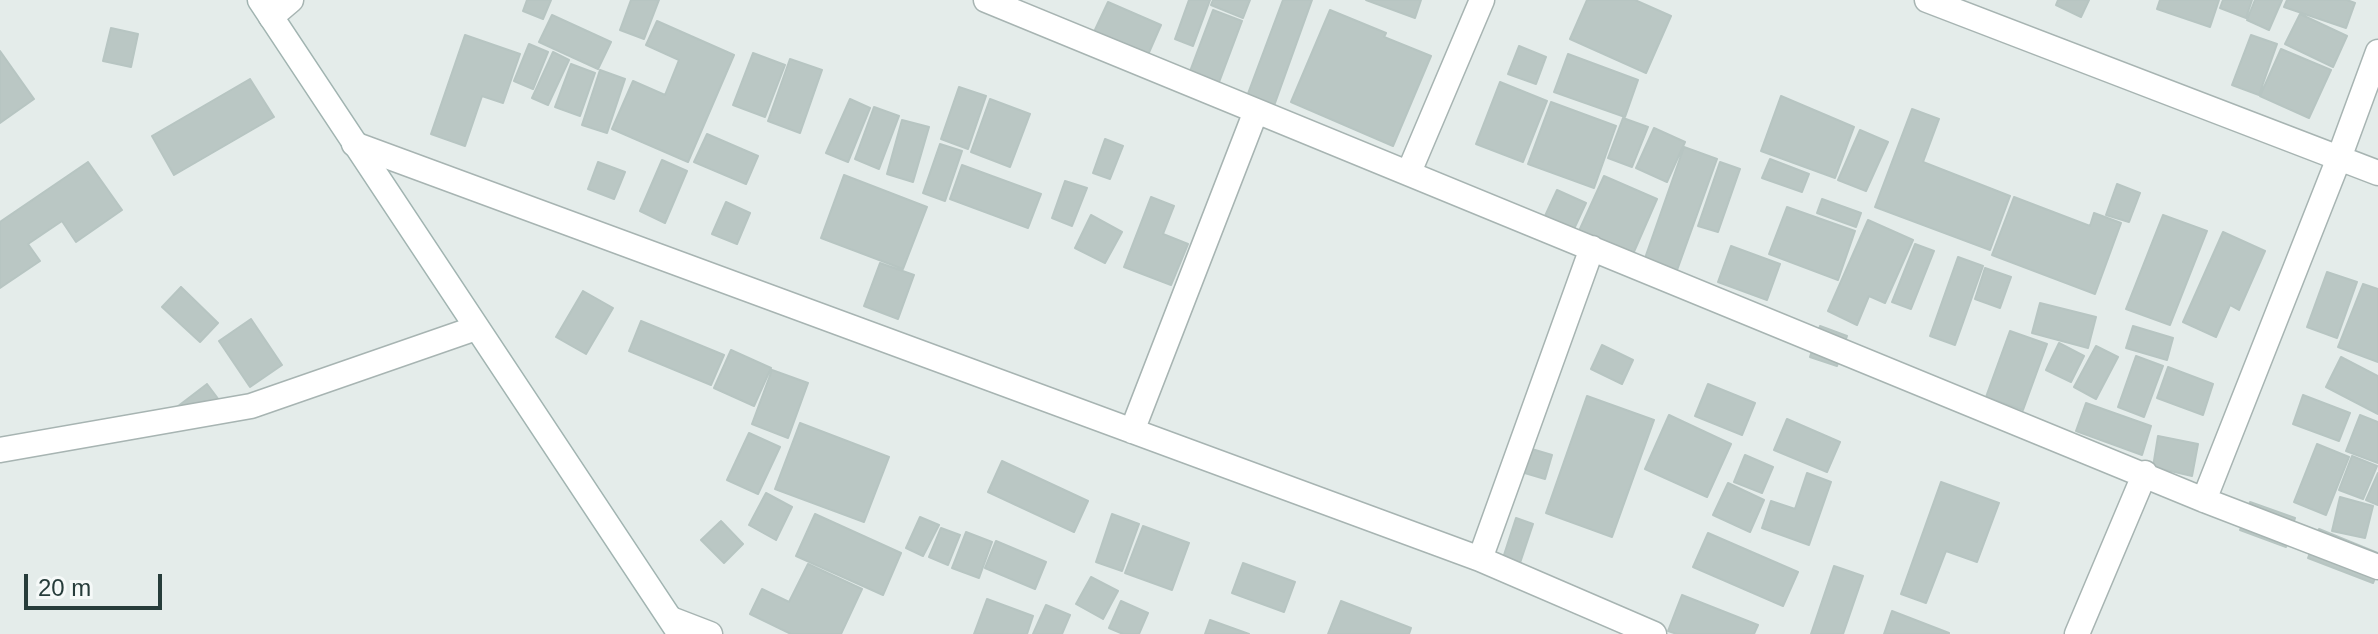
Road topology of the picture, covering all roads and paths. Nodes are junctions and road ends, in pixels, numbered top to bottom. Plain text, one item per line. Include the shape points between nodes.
1 (291, 0) edge
2 (986, 0) edge
3 (1482, 0) edge
4 (1927, 0) edge
5 (266, 9) edge
6 (2378, 52) edge
7 (1256, 111) junction
8 (354, 144) junction
9 (2339, 158) junction
10 (1409, 172) junction
11 (2378, 173) edge
12 (1592, 248) junction
13 (476, 328) junction
14 (1132, 431) junction
15 (0, 450) edge
16 (2145, 473) junction
17 (2204, 500) junction
18 (1480, 559) junction
19 (2378, 567) edge
20 (675, 626) edge
21 (710, 634) edge
22 (1654, 634) edge
23 (2077, 634) edge

1 - 5 street
2 - 7 street
3 - 10 street
4 - 9 street
5 - 8 street
6 - 9 street
7 - 10 street
7 - 14 street
8 - 13 street
8 - 14 street
9 - 11 street
9 - 17 street
10 - 12 street
12 - 16 street
12 - 18 street
13 - 15 street via 251,406
13 - 20 street
14 - 18 street
16 - 17 street
16 - 23 street
17 - 19 street
18 - 22 street
20 - 21 street

